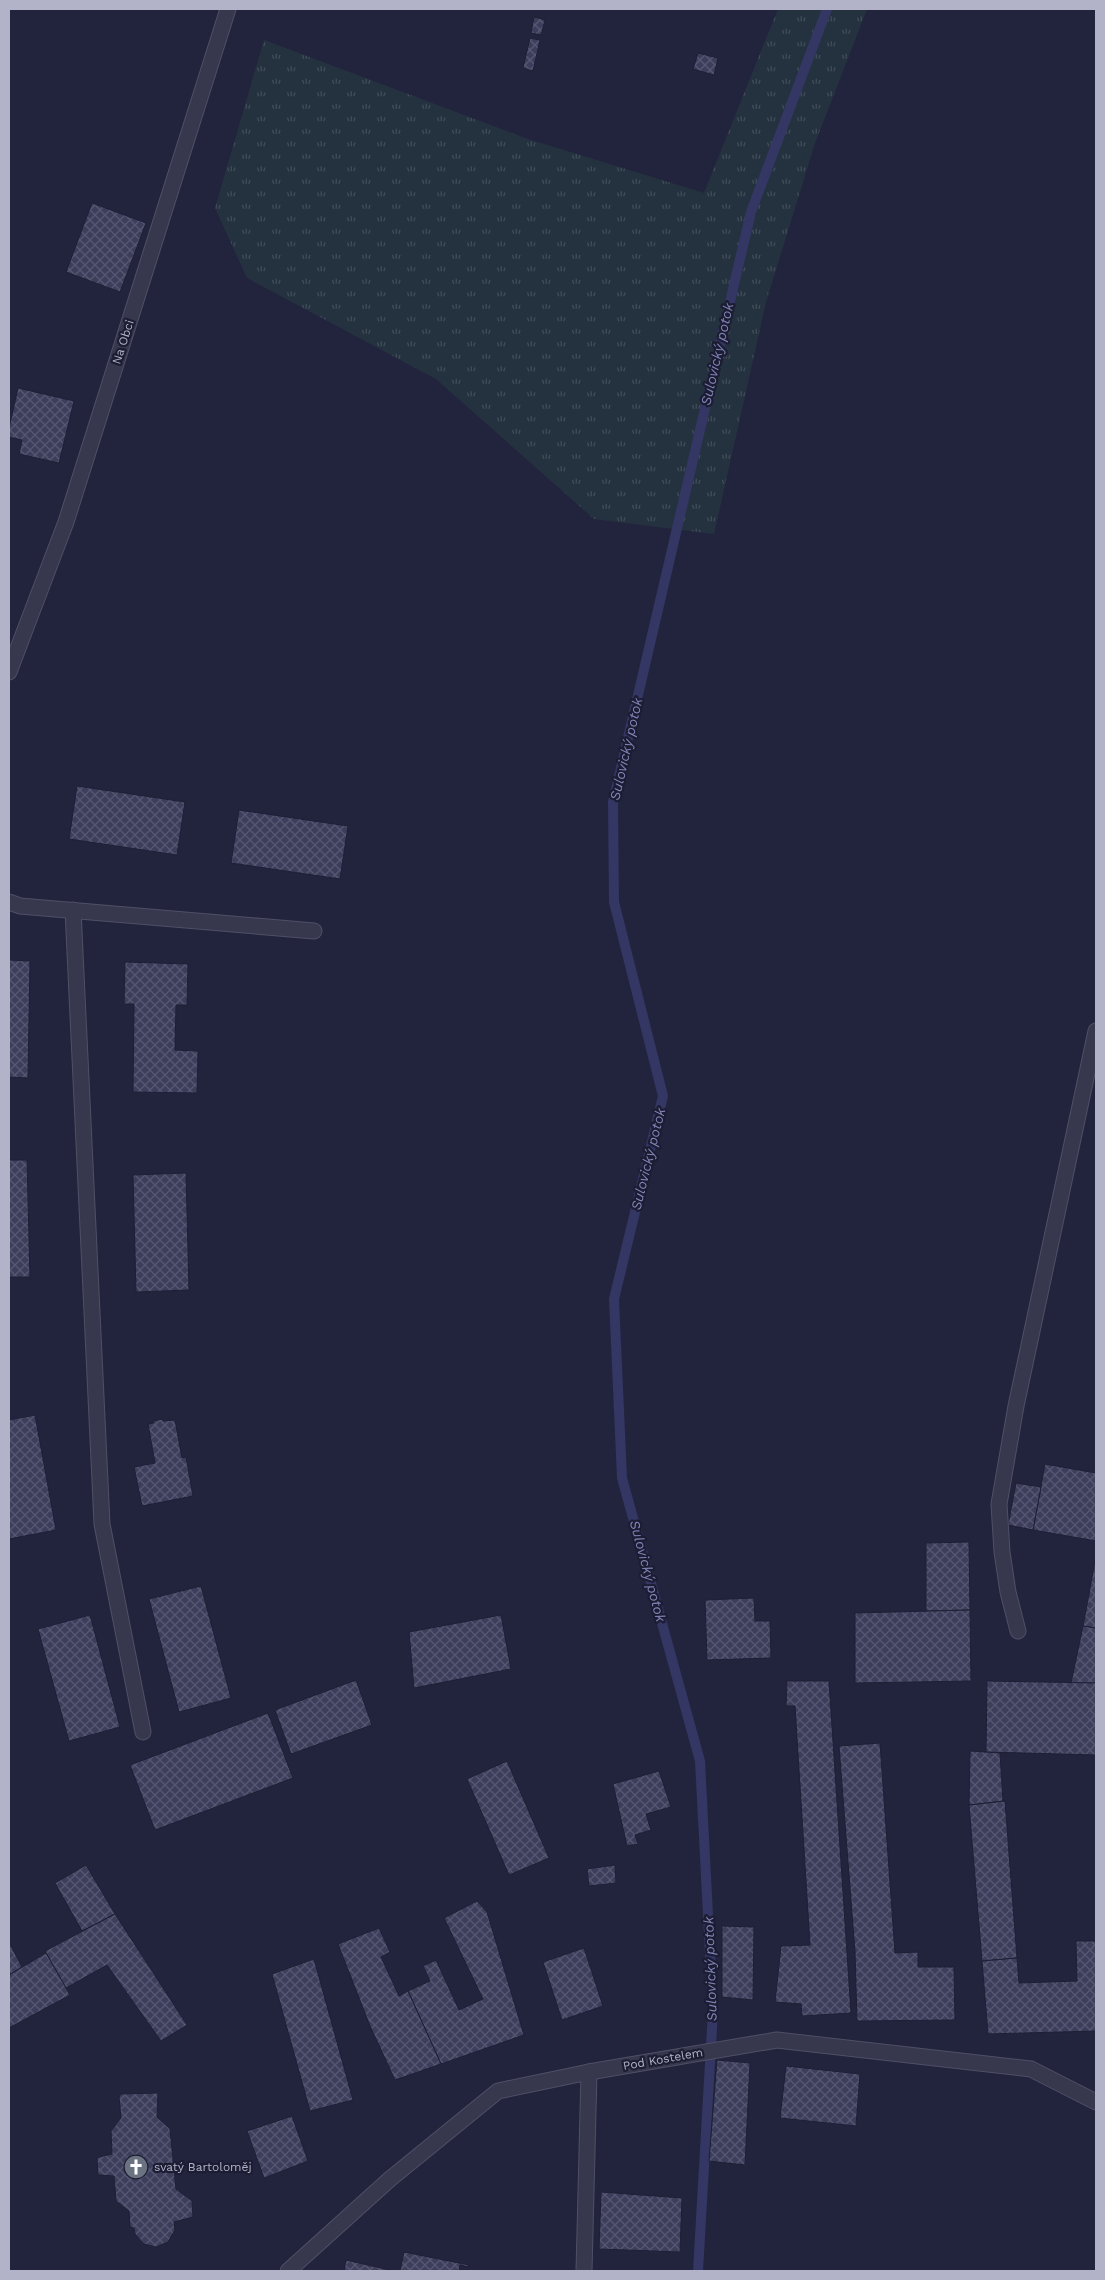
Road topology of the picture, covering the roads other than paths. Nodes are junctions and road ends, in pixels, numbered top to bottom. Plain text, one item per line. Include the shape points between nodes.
1 (228, 9) edge
2 (9, 672) edge
3 (9, 902) edge
4 (73, 910) junction
5 (314, 931) dead end
6 (1096, 1031) edge
7 (1018, 1630) dead end
8 (143, 1732) dead end
9 (588, 2072) junction
10 (1096, 2102) edge
11 (288, 2271) edge
12 (584, 2271) edge

1 - 2 street, Na Obci via 66,522
3 - 4 street via 20,906
4 - 5 street
4 - 8 street via 102,1524
6 - 7 street via 1016,1406 999,1504 1008,1592
9 - 10 street, Pod Kostelem via 777,2040 1031,2068
9 - 11 street, Pod Kostelem via 498,2091 390,2179
9 - 12 street

